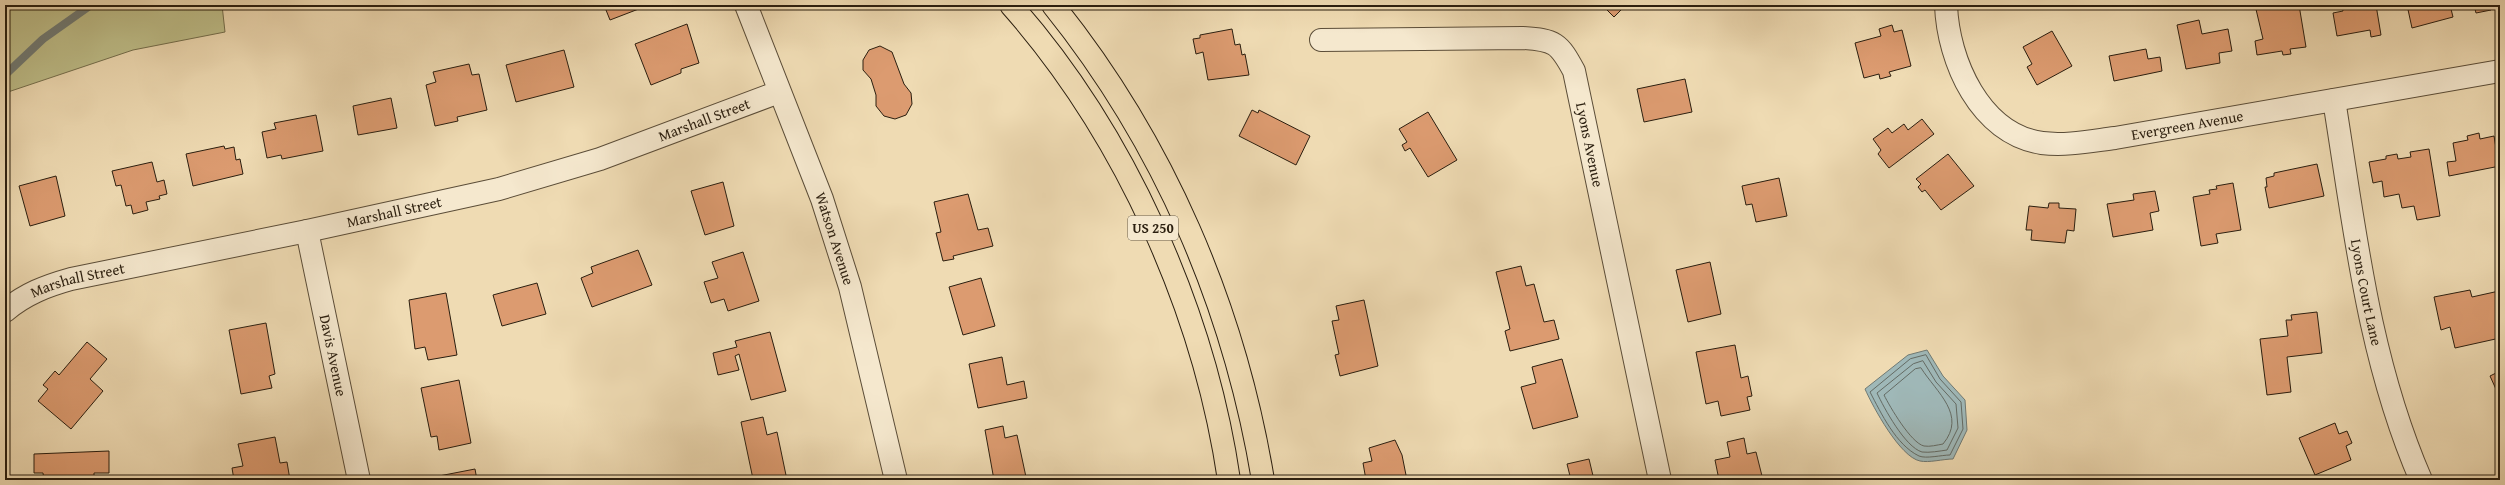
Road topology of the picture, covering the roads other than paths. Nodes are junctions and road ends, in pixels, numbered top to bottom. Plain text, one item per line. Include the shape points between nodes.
1 (746, 5) edge
2 (1011, 5) edge
3 (1053, 5) edge
4 (1947, 10) edge
5 (1322, 40) dead end
6 (2500, 71) edge
7 (779, 92) junction
8 (2334, 100) junction
9 (308, 231) junction
10 (5, 311) edge
11 (359, 480) edge
12 (896, 480) edge
13 (1229, 480) edge
14 (1263, 480) edge
15 (1660, 480) edge
16 (2421, 480) edge

1 - 7 street, Watson Avenue
2 - 13 highway, US 250 via 1065,75 1105,137 1167,258 1193,329 1210,387
3 - 14 highway, US 250 via 1122,99 1186,221 1210,278 1236,355 1255,433
4 - 8 street, Evergreen Avenue via 1952,43 1968,86 1982,107 1996,121 2017,135 2041,143 2071,144 2115,138
5 - 15 street, Lyons Avenue via 1523,38 1542,39 1561,48 1574,71
6 - 8 street, Evergreen Avenue
7 - 9 street, Marshall Street via 600,158 499,189
7 - 12 street, Watson Avenue via 822,199 850,287
8 - 16 street, Lyons Court Lane via 2372,332 2393,411
9 - 10 street, Marshall Street via 58,282 20,298
9 - 11 street, Davis Avenue

